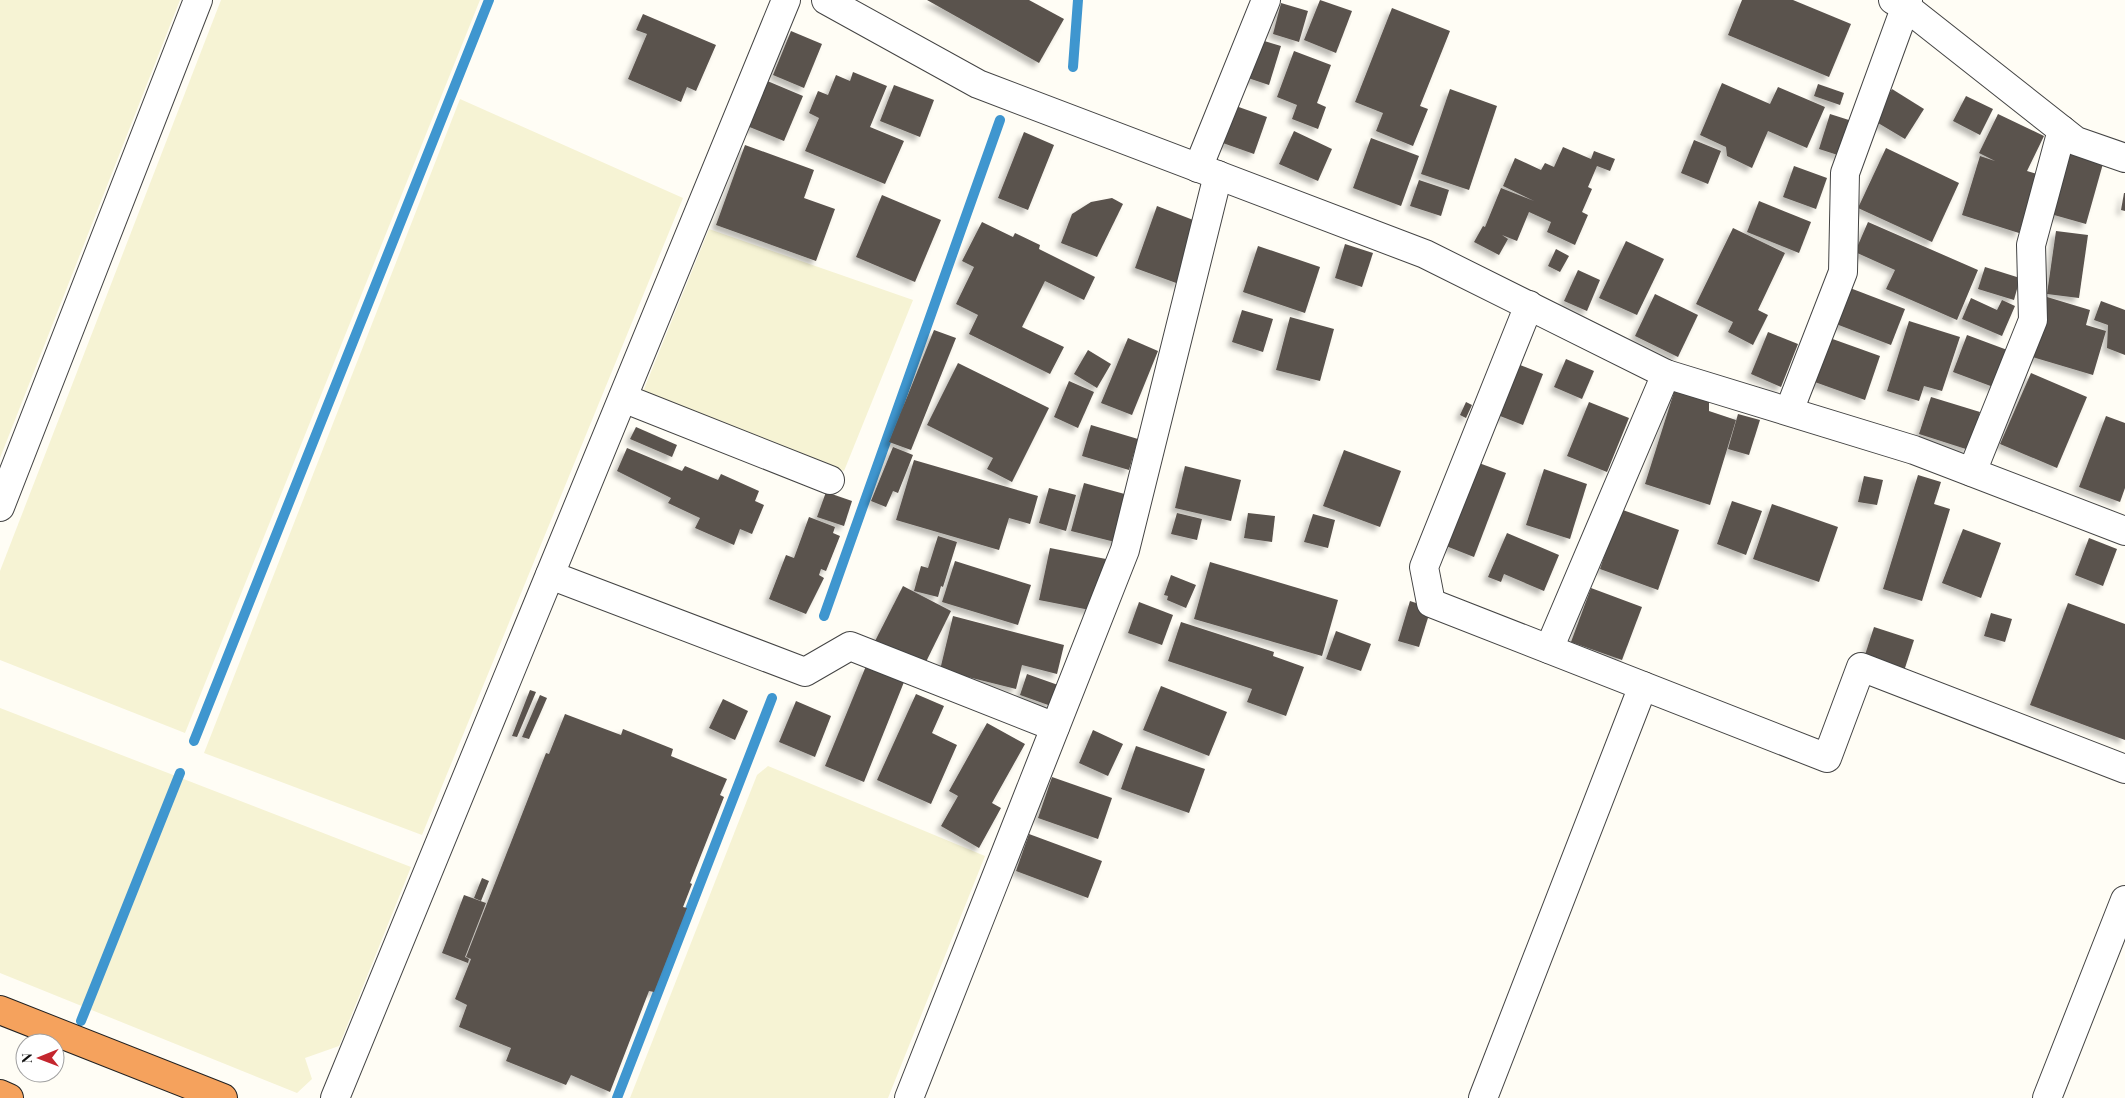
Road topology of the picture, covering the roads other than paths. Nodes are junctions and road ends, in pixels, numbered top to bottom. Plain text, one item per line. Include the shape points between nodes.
1 (198, 0) edge
2 (786, 0) edge
3 (826, 0) edge
4 (1266, 0) edge
5 (1902, 2) edge
6 (2062, 130) junction
7 (2125, 158) edge
8 (1208, 172) junction
9 (1529, 305) junction
10 (1666, 374) junction
11 (623, 398) junction
12 (1789, 411) junction
13 (1972, 472) junction
14 (830, 480) dead end
15 (0, 507) edge
16 (2125, 531) edge
17 (550, 575) junction
18 (1549, 649) junction
19 (1643, 686) junction
20 (1055, 727) junction
21 (2125, 769) edge
22 (2125, 900) edge
23 (0, 1010) edge
24 (0, 1094) edge
25 (9, 1098) edge
26 (223, 1098) edge
27 (335, 1098) edge
28 (909, 1098) edge
29 (1483, 1098) edge
30 (2047, 1098) edge

1 - 15 street
2 - 11 street
3 - 8 street via 978,84
4 - 8 street
5 - 6 street
5 - 12 street via 1844,173 1843,272
6 - 7 street via 2076,142
6 - 13 street via 2032,245 2033,320
8 - 9 street via 1424,254
8 - 20 street via 1125,550
9 - 10 street
9 - 18 street via 1424,567 1431,603
10 - 12 street
10 - 18 street
11 - 14 street
11 - 17 street
12 - 13 street via 1914,450
13 - 16 street
17 - 20 street via 805,672 850,646
17 - 27 street
18 - 19 street
19 - 21 street via 1826,758 1861,667
19 - 29 street
20 - 28 street
22 - 30 street
23 - 26 highway
24 - 25 highway

